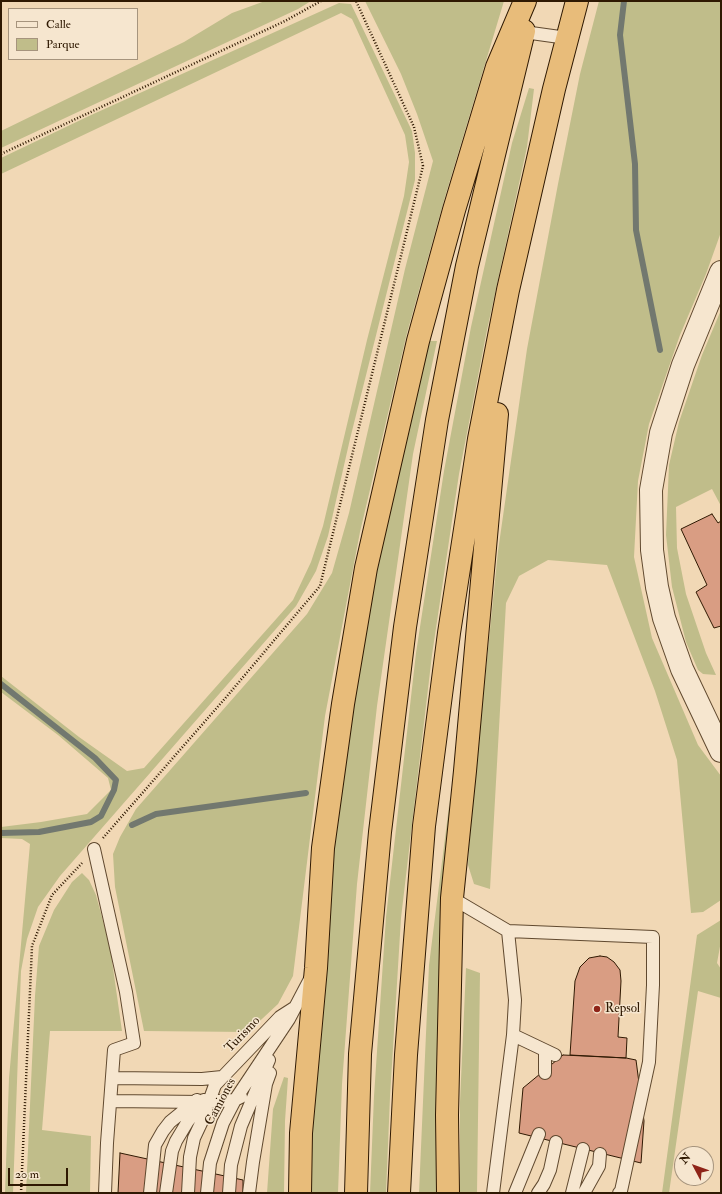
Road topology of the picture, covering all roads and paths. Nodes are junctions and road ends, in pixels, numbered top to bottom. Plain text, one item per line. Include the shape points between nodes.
1 (321, 1) edge
2 (356, 1) edge
3 (525, 1) edge
4 (531, 1) edge
5 (577, 1) edge
6 (524, 32) junction
7 (567, 38) junction
8 (1, 154) edge
9 (721, 272) edge
10 (508, 290) junction
11 (721, 751) edge
12 (94, 849) junction
13 (452, 898) junction
14 (508, 931) junction
15 (316, 968) junction
16 (294, 1008) junction
17 (281, 1033) junction
18 (513, 1035) junction
19 (545, 1073) dead end
20 (112, 1078) junction
21 (219, 1081) junction
22 (255, 1092) junction
23 (235, 1100) junction
24 (111, 1101) junction
25 (202, 1102) junction
26 (539, 1134) dead end
27 (556, 1142) dead end
28 (583, 1149) dead end
29 (600, 1154) dead end
30 (21, 1193) edge
31 (105, 1193) edge
32 (150, 1193) edge
33 (166, 1193) edge
34 (188, 1193) edge
35 (207, 1193) edge
36 (230, 1193) edge
37 (249, 1193) edge
38 (300, 1193) edge
39 (356, 1193) edge
40 (399, 1193) edge
41 (448, 1193) edge
42 (492, 1193) edge
43 (515, 1193) edge
44 (538, 1193) edge
45 (572, 1193) edge
46 (584, 1193) edge
47 (619, 1193) edge

1 - 8 path via 286,21
2 - 12 path via 414,127 423,166 320,586
3 - 15 highway via 497,67 441,256 418,341 366,568 343,704 323,848
4 - 6 highway
5 - 7 highway
6 - 7 lane
6 - 39 highway via 468,266 437,420 405,627 380,832 360,1054
7 - 10 highway
9 - 11 street via 683,365 661,433 652,490 652,550 664,618 682,669
10 - 13 highway
10 - 40 highway via 479,439 449,633 424,826 406,1055
12 - 20 lane via 126,992 134,1043 114,1050
12 - 30 path via 52,895 32,946
13 - 14 lane
13 - 41 highway via 447,1108
14 - 18 lane via 515,1000
14 - 47 lane via 653,937 649,1062
15 - 16 lane, Camiones
15 - 38 highway via 301,1133
16 - 17 lane, Camiones
16 - 21 lane, Turismo via 280,1017
17 - 22 lane, Camiones
17 - 23 lane, Camiones
17 - 37 lane via 266,1084
18 - 19 lane via 550,1053
18 - 42 lane
20 - 21 lane
20 - 24 lane
21 - 25 lane, Turismo
22 - 23 lane
22 - 36 lane, Camiones via 241,1126 231,1165
23 - 25 lane
23 - 35 lane, Camiones via 223,1123 210,1163
24 - 25 lane
24 - 31 lane
25 - 32 lane, Turismo via 170,1122 163,1131 155,1145
25 - 33 lane, Turismo via 188,1121 172,1151
25 - 34 lane, Turismo via 192,1144
26 - 43 lane
27 - 44 lane via 550,1170
28 - 45 lane
29 - 46 lane via 599,1166

